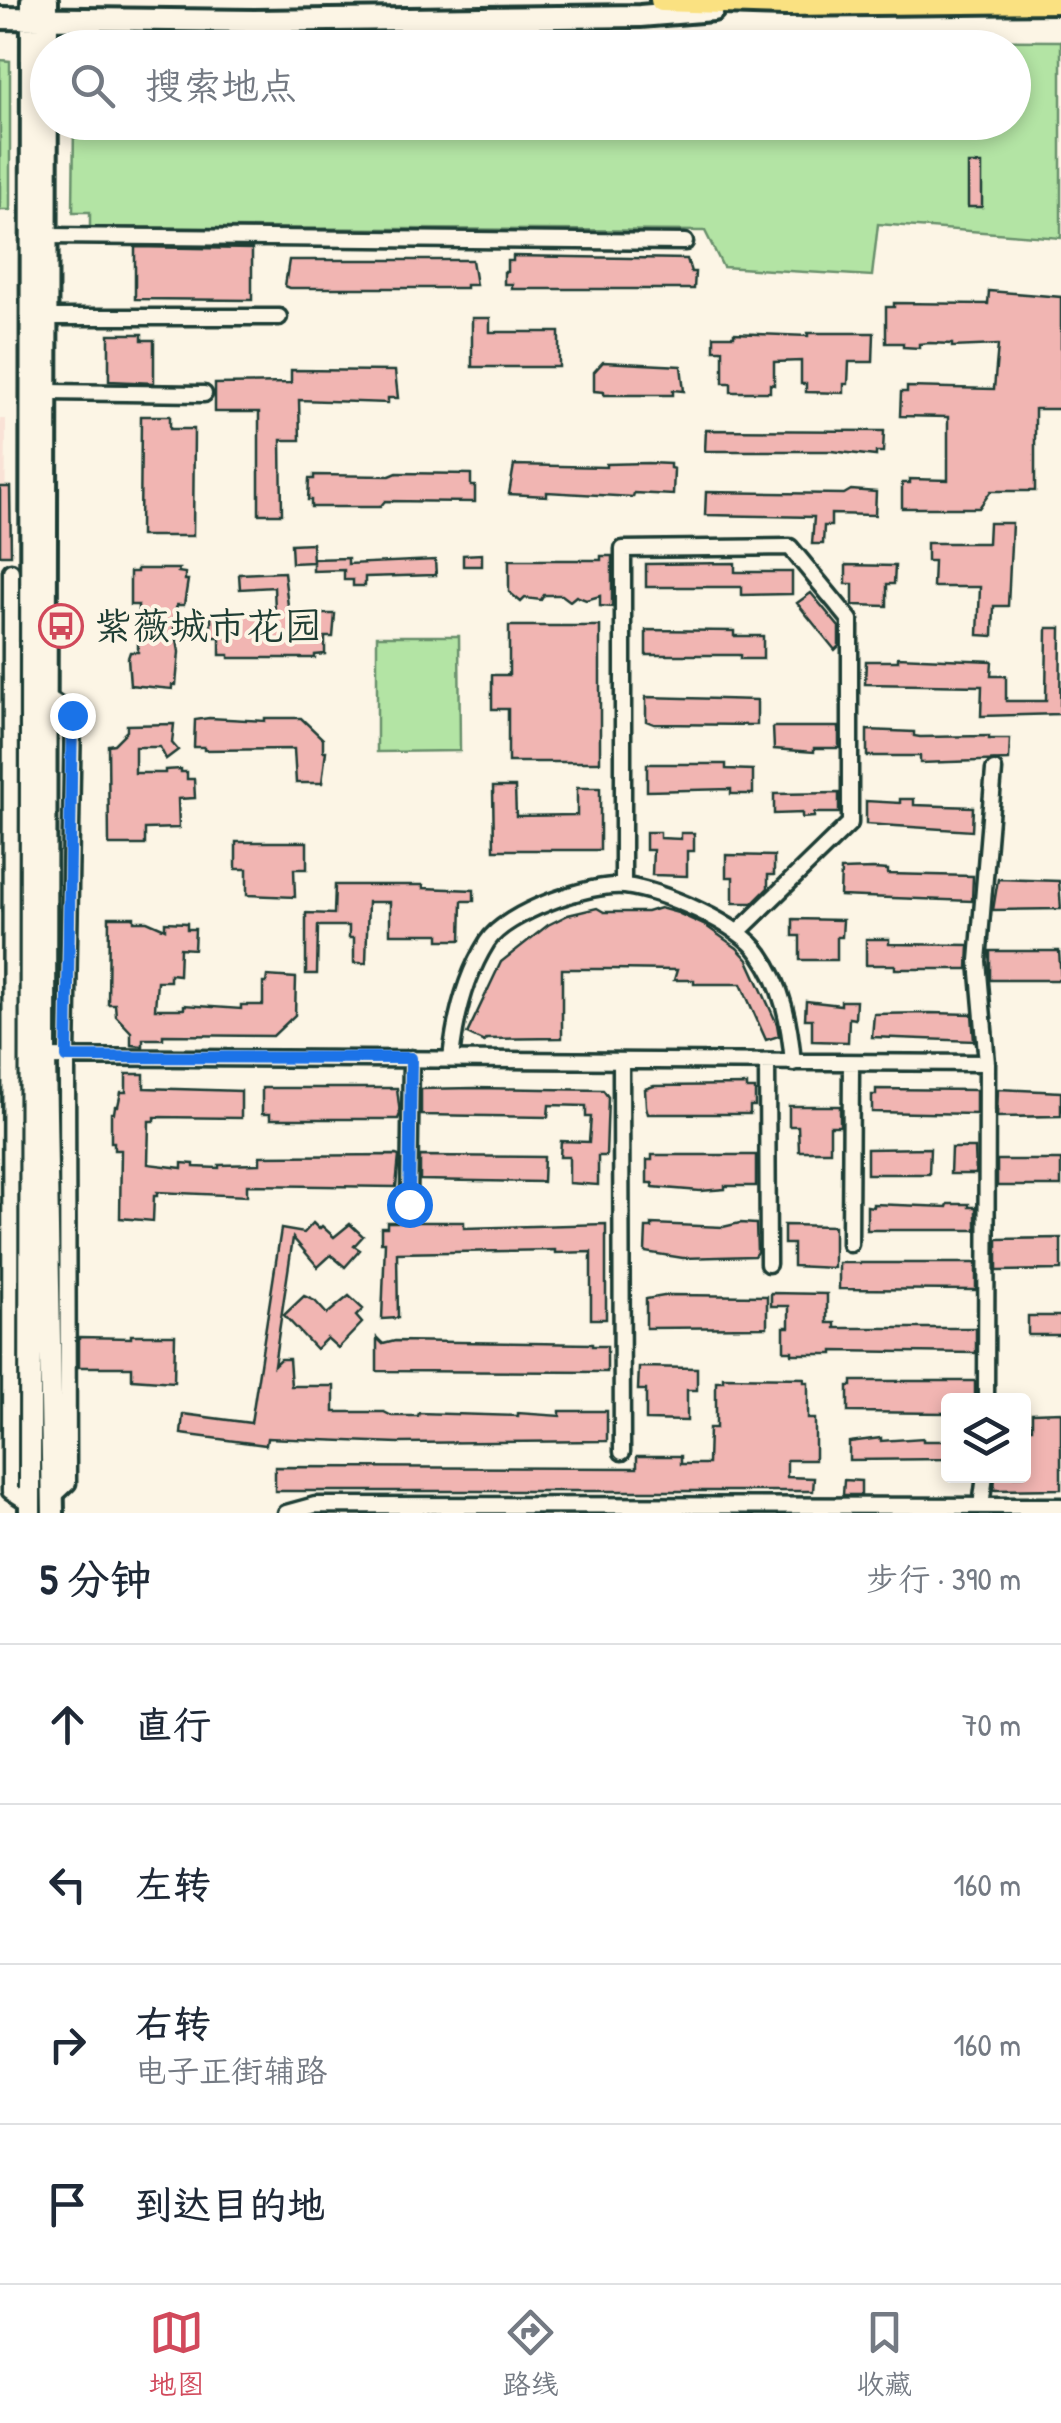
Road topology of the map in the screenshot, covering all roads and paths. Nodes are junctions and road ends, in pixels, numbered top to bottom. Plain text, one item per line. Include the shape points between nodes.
1 (662, 0) edge
2 (1061, 3) edge
3 (785, 4) junction
4 (39, 9) edge
5 (0, 18) edge
6 (35, 140) edge
7 (43, 140) edge
8 (46, 236) junction
9 (685, 242) dead end
10 (46, 317) junction
11 (279, 317) dead end
12 (46, 392) junction
13 (204, 394) dead end
14 (22, 571) edge
15 (46, 697) junction
16 (994, 770) dead end
17 (623, 886) junction
18 (738, 932) junction
19 (67, 1057) junction
20 (37, 1058) junction
21 (411, 1058) junction
22 (450, 1059) junction
23 (621, 1061) junction
24 (767, 1062) junction
25 (793, 1063) junction
26 (851, 1063) junction
27 (987, 1063) junction
28 (14, 1120) edge
29 (409, 1204) dead end
30 (850, 1244) dead end
31 (768, 1264) dead end
32 (986, 1393) edge
33 (622, 1452) dead end
34 (984, 1483) edge
35 (53, 1506) edge
36 (981, 1506) junction
37 (1061, 1506) edge
38 (30, 1509) edge
39 (286, 1513) edge

1 - 3 main road
2 - 3 main road
3 - 4 main road via 640,16 254,21
4 - 5 main road
6 - 14 main road
7 - 8 main road
8 - 9 street
8 - 10 main road
10 - 11 street
10 - 12 main road
12 - 13 street
12 - 14 main road
14 - 15 main road
14 - 20 main road
14 - 28 street
15 - 19 street via 72,715
15 - 20 main road
16 - 27 street via 978,961
17 - 18 street via 697,909
17 - 18 street via 624,549 790,547 850,620 850,822
17 - 22 street via 559,897 509,920 488,940 458,1011
18 - 25 street via 760,953 776,984 789,1018
19 - 20 street
19 - 21 street
19 - 35 street via 68,1483
20 - 28 main road
20 - 35 main road
21 - 22 street
21 - 29 street
22 - 23 street
23 - 24 street
23 - 33 street
24 - 25 street
24 - 31 street
25 - 26 street
26 - 27 street
26 - 30 street
27 - 32 street
28 - 38 main road
34 - 36 street
36 - 37 street
36 - 39 street via 315,1505

